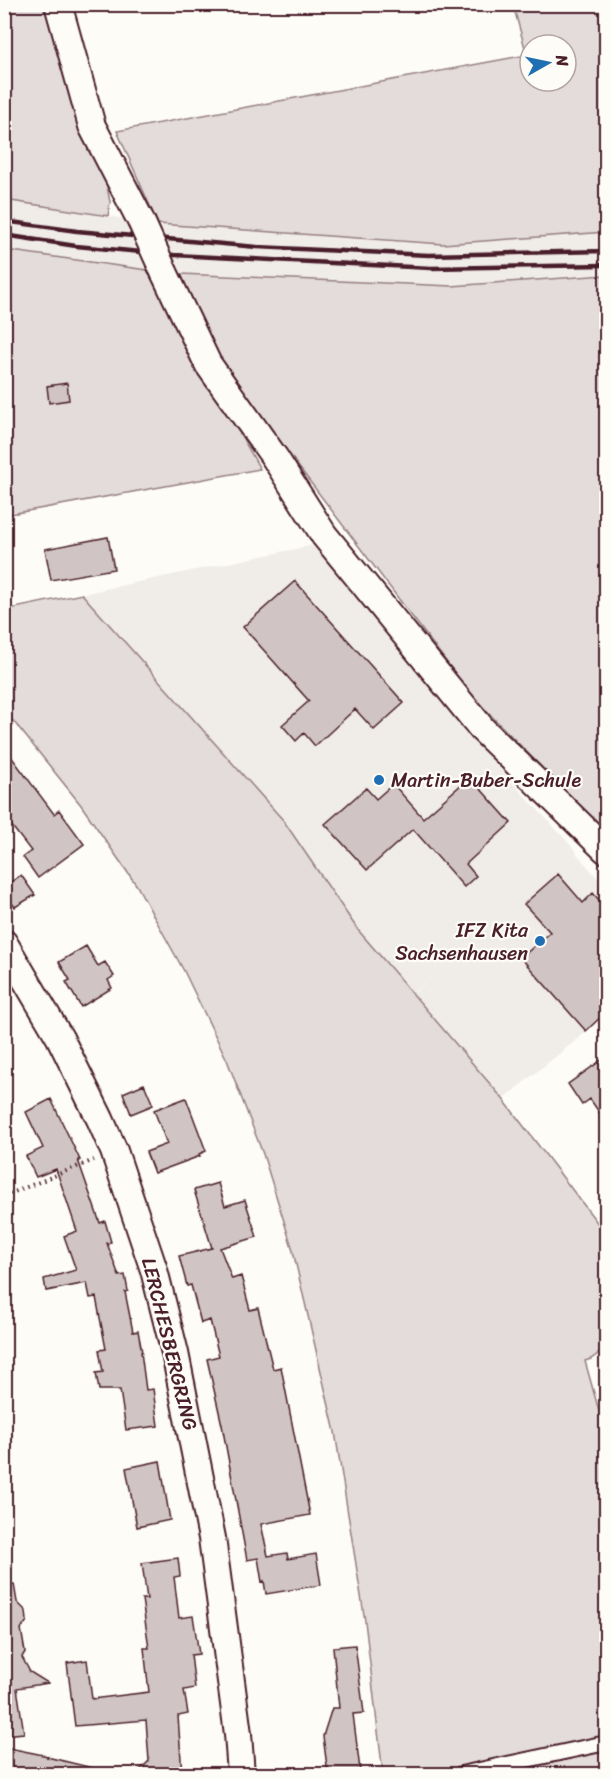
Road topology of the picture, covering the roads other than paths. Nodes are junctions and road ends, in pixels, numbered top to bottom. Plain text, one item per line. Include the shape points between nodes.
1 (58, 4) edge
2 (606, 850) edge
3 (4, 944) edge
4 (606, 1743) edge
5 (241, 1774) edge
6 (462, 1774) edge

1 - 2 street, bridge via 92,126 208,364 324,535 483,730
3 - 5 street, LERCHESBERGRING via 60,1038 100,1119 154,1270 175,1353 214,1549
4 - 6 lane

